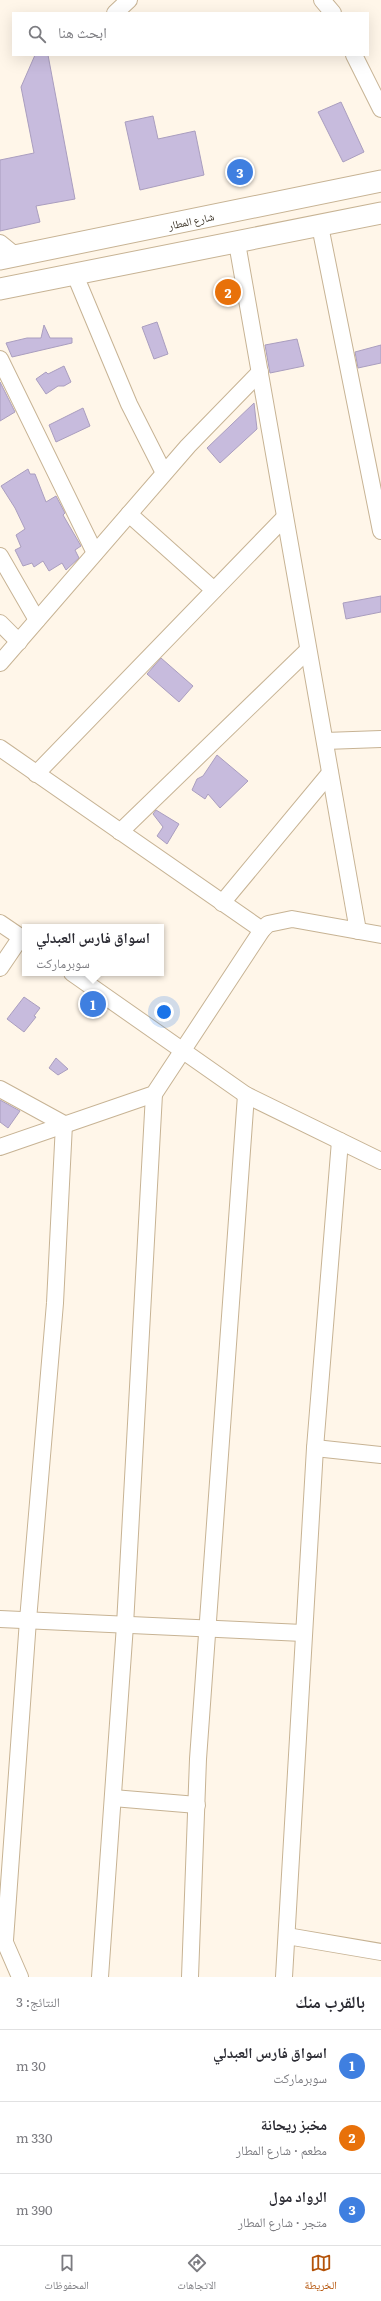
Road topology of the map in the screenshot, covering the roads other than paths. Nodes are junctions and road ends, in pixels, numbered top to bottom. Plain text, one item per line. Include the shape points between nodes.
1 (129, 0) edge
2 (322, 0) edge
3 (117, 12) edge
4 (332, 12) edge
5 (355, 56) edge
6 (376, 84) edge
7 (381, 109) edge
8 (381, 180) edge
9 (223, 213) junction
10 (381, 213) edge
11 (161, 226) junction
12 (320, 226) junction
13 (231, 244) junction
14 (5, 253) edge
15 (168, 257) junction
16 (75, 276) junction
17 (0, 289) edge
18 (0, 359) edge
19 (260, 372) junction
20 (164, 473) junction
21 (129, 514) junction
22 (285, 517) junction
23 (381, 531) edge
24 (95, 553) junction
25 (0, 556) edge
26 (214, 590) junction
27 (37, 620) junction
28 (0, 623) edge
29 (19, 642) junction
30 (308, 650) junction
31 (0, 663) edge
32 (381, 738) edge
33 (325, 742) junction
34 (0, 748) edge
35 (330, 772) junction
36 (36, 774) junction
37 (120, 832) junction
38 (222, 902) junction
39 (0, 923) edge
40 (262, 930) junction
41 (358, 931) junction
42 (381, 935) edge
43 (22, 938) edge
44 (22, 940) edge
45 (0, 968) edge
46 (76, 976) edge
47 (183, 1051) junction
48 (0, 1089) edge
49 (154, 1094) junction
50 (246, 1095) junction
51 (64, 1124) junction
52 (340, 1142) junction
53 (0, 1147) edge
54 (381, 1161) edge
55 (315, 1448) junction
56 (381, 1455) edge
57 (0, 1619) edge
58 (28, 1620) junction
59 (125, 1625) junction
60 (208, 1629) junction
61 (303, 1633) junction
62 (113, 1798) junction
63 (197, 1805) junction
64 (2, 1935) edge
65 (287, 1936) junction
66 (381, 1952) edge
67 (20, 1977) edge
68 (100, 1977) edge
69 (190, 1977) edge
70 (284, 1977) edge

1 - 3 street
2 - 4 street
5 - 6 street
6 - 7 street
8 - 9 main road, شارع المطار
9 - 11 main road, شارع المطار
9 - 13 main road via 216,228 220,239
10 - 12 main road
11 - 14 main road, شارع المطار
11 - 15 main road via 170,232 174,242 174,248
12 - 13 main road
12 - 23 street
13 - 15 main road
13 - 19 street
15 - 16 main road
16 - 17 main road
16 - 20 street via 129,404
18 - 24 street
19 - 20 street
19 - 22 street
20 - 21 street
21 - 24 street
21 - 26 street
22 - 26 street
22 - 30 street
24 - 27 street
25 - 27 street
26 - 36 street
27 - 29 street
28 - 29 street
29 - 31 street
30 - 33 street
30 - 37 street
32 - 33 street
33 - 35 street
34 - 36 street
35 - 38 street
35 - 41 street
36 - 37 street
37 - 38 street
38 - 40 street
39 - 43 street
40 - 41 street via 268,924 292,919
40 - 47 street
41 - 42 street
44 - 45 street
46 - 47 street
47 - 49 street
47 - 50 street
48 - 51 street
49 - 51 street
49 - 59 street
50 - 52 street
50 - 60 street
51 - 53 street
51 - 58 street via 55,1303
52 - 54 street
52 - 55 street
55 - 56 street
55 - 61 street
57 - 58 street
58 - 59 street
58 - 64 street
59 - 60 street
59 - 62 street
60 - 61 street
60 - 63 street
61 - 65 street
62 - 63 street
62 - 68 street
63 - 69 street
64 - 67 street
65 - 66 street
65 - 70 street

